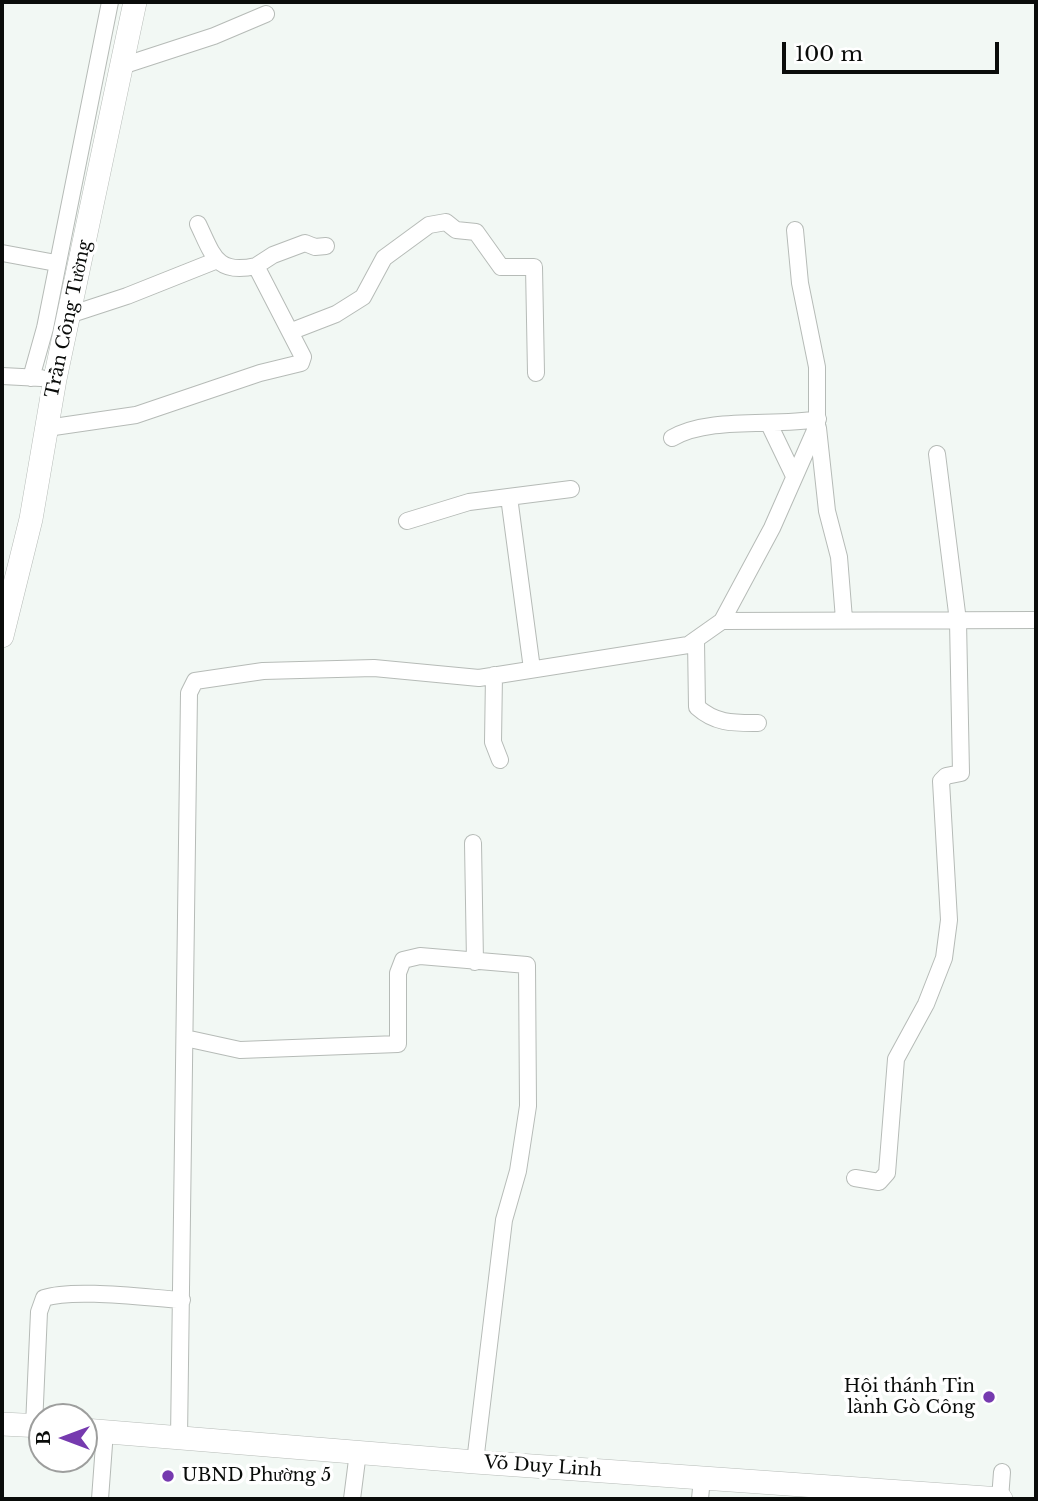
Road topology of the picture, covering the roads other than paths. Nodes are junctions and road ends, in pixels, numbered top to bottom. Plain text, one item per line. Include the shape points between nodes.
1 (110, 2) edge
2 (135, 2) edge
3 (266, 14) dead end
4 (122, 66) junction
5 (198, 224) dead end
6 (795, 230) dead end
7 (326, 246) dead end
8 (2, 253) edge
9 (215, 261) junction
10 (56, 263) junction
11 (256, 266) junction
12 (69, 315) junction
13 (292, 331) junction
14 (536, 373) dead end
15 (2, 376) edge
16 (31, 378) junction
17 (55, 379) junction
18 (818, 423) junction
19 (769, 424) junction
20 (47, 428) junction
21 (672, 438) dead end
22 (937, 454) dead end
23 (794, 476) junction
24 (571, 489) dead end
25 (509, 497) junction
26 (407, 522) dead end
27 (5, 606) edge
28 (844, 619) junction
29 (722, 621) junction
30 (958, 621) junction
31 (1036, 621) edge
32 (2, 635) edge
33 (696, 641) junction
34 (532, 669) junction
35 (494, 675) junction
36 (758, 723) dead end
37 (500, 760) dead end
38 (472, 843) dead end
39 (475, 962) junction
40 (185, 1038) junction
41 (855, 1178) dead end
42 (182, 1300) junction
43 (38, 1403) edge
44 (2, 1424) edge
45 (28, 1425) edge
46 (98, 1431) edge
47 (178, 1438) junction
48 (358, 1452) junction
49 (475, 1462) junction
50 (1002, 1472) dead end
51 (98, 1473) edge
52 (701, 1488) edge
53 (862, 1495) edge
54 (100, 1499) edge
55 (352, 1499) edge
56 (1000, 1499) edge

1 - 10 street, Trần Công Tường
2 - 4 street, Trần Công Tường
3 - 4 street
4 - 12 street, Trần Công Tường
5 - 9 street
6 - 18 street via 817,368
7 - 11 street via 305,243
8 - 10 street
9 - 11 street via 230,268
9 - 12 street
10 - 16 street, Trần Công Tường
11 - 13 street
12 - 17 street, Trần Công Tường
13 - 14 street via 336,314 366,292 384,258 429,225 446,222 456,230 476,232 500,267 534,267
13 - 20 street via 303,357 301,363 136,415
15 - 16 street
16 - 17 street
17 - 20 street, Trần Công Tường
18 - 19 street
18 - 23 street
18 - 28 street
19 - 21 street via 709,426
19 - 23 street
20 - 27 street, Trần Công Tường via 31,519
22 - 30 street
23 - 29 street
24 - 25 street
25 - 26 street via 469,502
25 - 34 street
27 - 32 street, Trần Công Tường
28 - 29 street
28 - 30 street
29 - 33 street
30 - 31 street
30 - 41 street via 961,774 941,781 949,920 944,958 896,1059 887,1173 879,1182
33 - 34 street
33 - 36 street via 697,707 722,723
34 - 35 street
35 - 37 street via 493,742
35 - 40 street via 480,678 374,668 262,671 195,681 189,693
38 - 39 street
39 - 40 street via 420,956 403,960 398,973 398,1044 240,1050
39 - 49 street via 520,962 529,969 528,1106 519,1171 508,1205
40 - 42 street
42 - 43 street via 44,1298 39,1312
42 - 47 street
44 - 45 street
46 - 47 street, Võ Duy Linh
47 - 48 street, Võ Duy Linh
48 - 49 street, Võ Duy Linh
48 - 55 street
49 - 52 street, Võ Duy Linh
50 - 56 street
51 - 54 street
52 - 53 street, Võ Duy Linh
53 - 56 street, Võ Duy Linh

